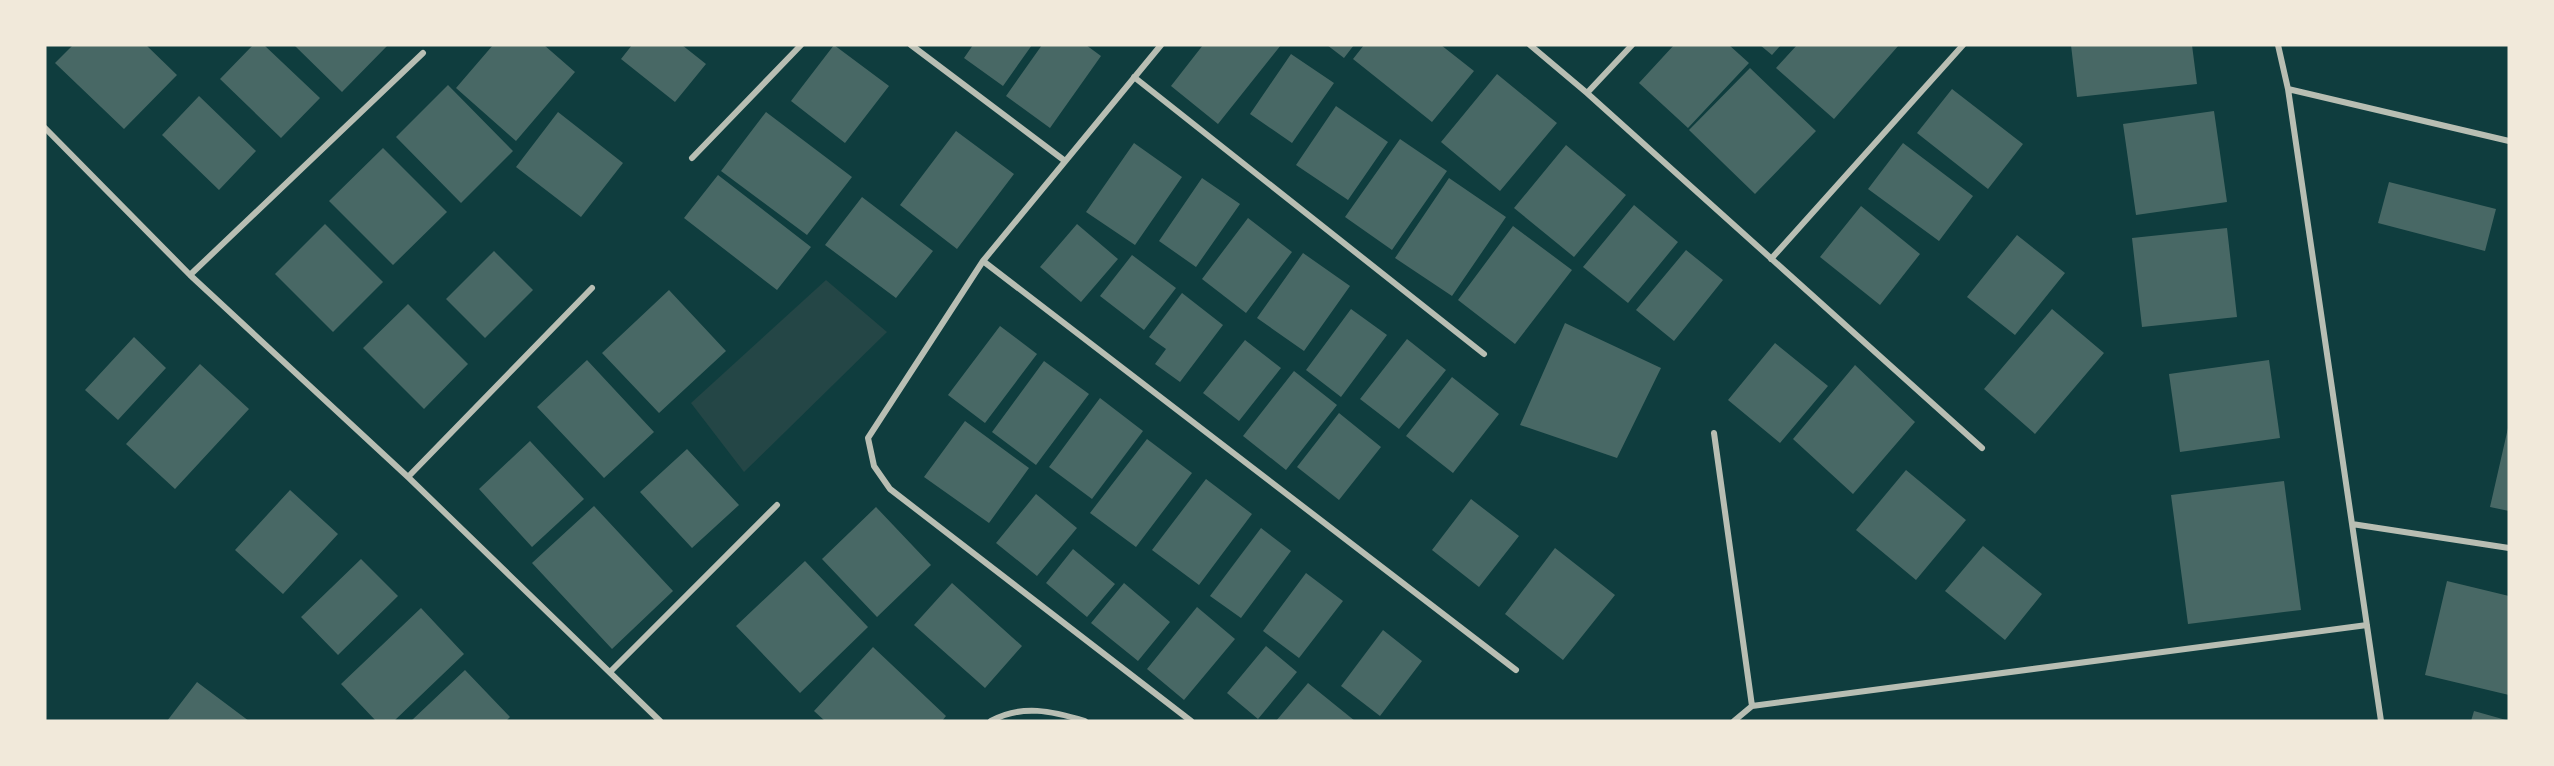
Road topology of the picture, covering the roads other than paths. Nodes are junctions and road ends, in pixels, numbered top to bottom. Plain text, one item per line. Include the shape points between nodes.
1 (801, 45) edge
2 (911, 45) edge
3 (1161, 45) edge
4 (1530, 45) edge
5 (1632, 45) edge
6 (1963, 45) edge
7 (2278, 45) edge
8 (423, 53) dead end
9 (1134, 76) junction
10 (2288, 89) junction
11 (1587, 93) junction
12 (45, 128) edge
13 (2509, 141) edge
14 (692, 158) dead end
15 (1065, 160) junction
16 (1771, 259) junction
17 (983, 261) junction
18 (190, 275) junction
19 (592, 288) dead end
20 (1484, 354) dead end
21 (1714, 433) dead end
22 (1982, 448) dead end
23 (408, 477) junction
24 (777, 505) dead end
25 (2352, 524) junction
26 (2509, 548) edge
27 (2367, 625) junction
28 (1516, 670) dead end
29 (610, 672) junction
30 (1752, 706) junction
31 (660, 721) edge
32 (990, 721) edge
33 (1085, 721) edge
34 (1191, 721) edge
35 (1734, 721) edge
36 (2381, 721) edge

1 - 14 street
2 - 15 street
3 - 9 street
4 - 11 street
5 - 11 street
6 - 16 street
7 - 10 street
8 - 18 street
9 - 15 street
9 - 20 street
10 - 13 street
10 - 25 street
11 - 16 street
12 - 18 street
15 - 17 street
16 - 22 street
17 - 28 street
17 - 34 street via 868,438 874,466 890,489
18 - 23 street
19 - 23 street
21 - 30 street
23 - 29 street
24 - 29 street
25 - 26 street
25 - 27 street
27 - 30 street
27 - 36 street
29 - 31 street
30 - 35 street
32 - 33 street via 1039,709

